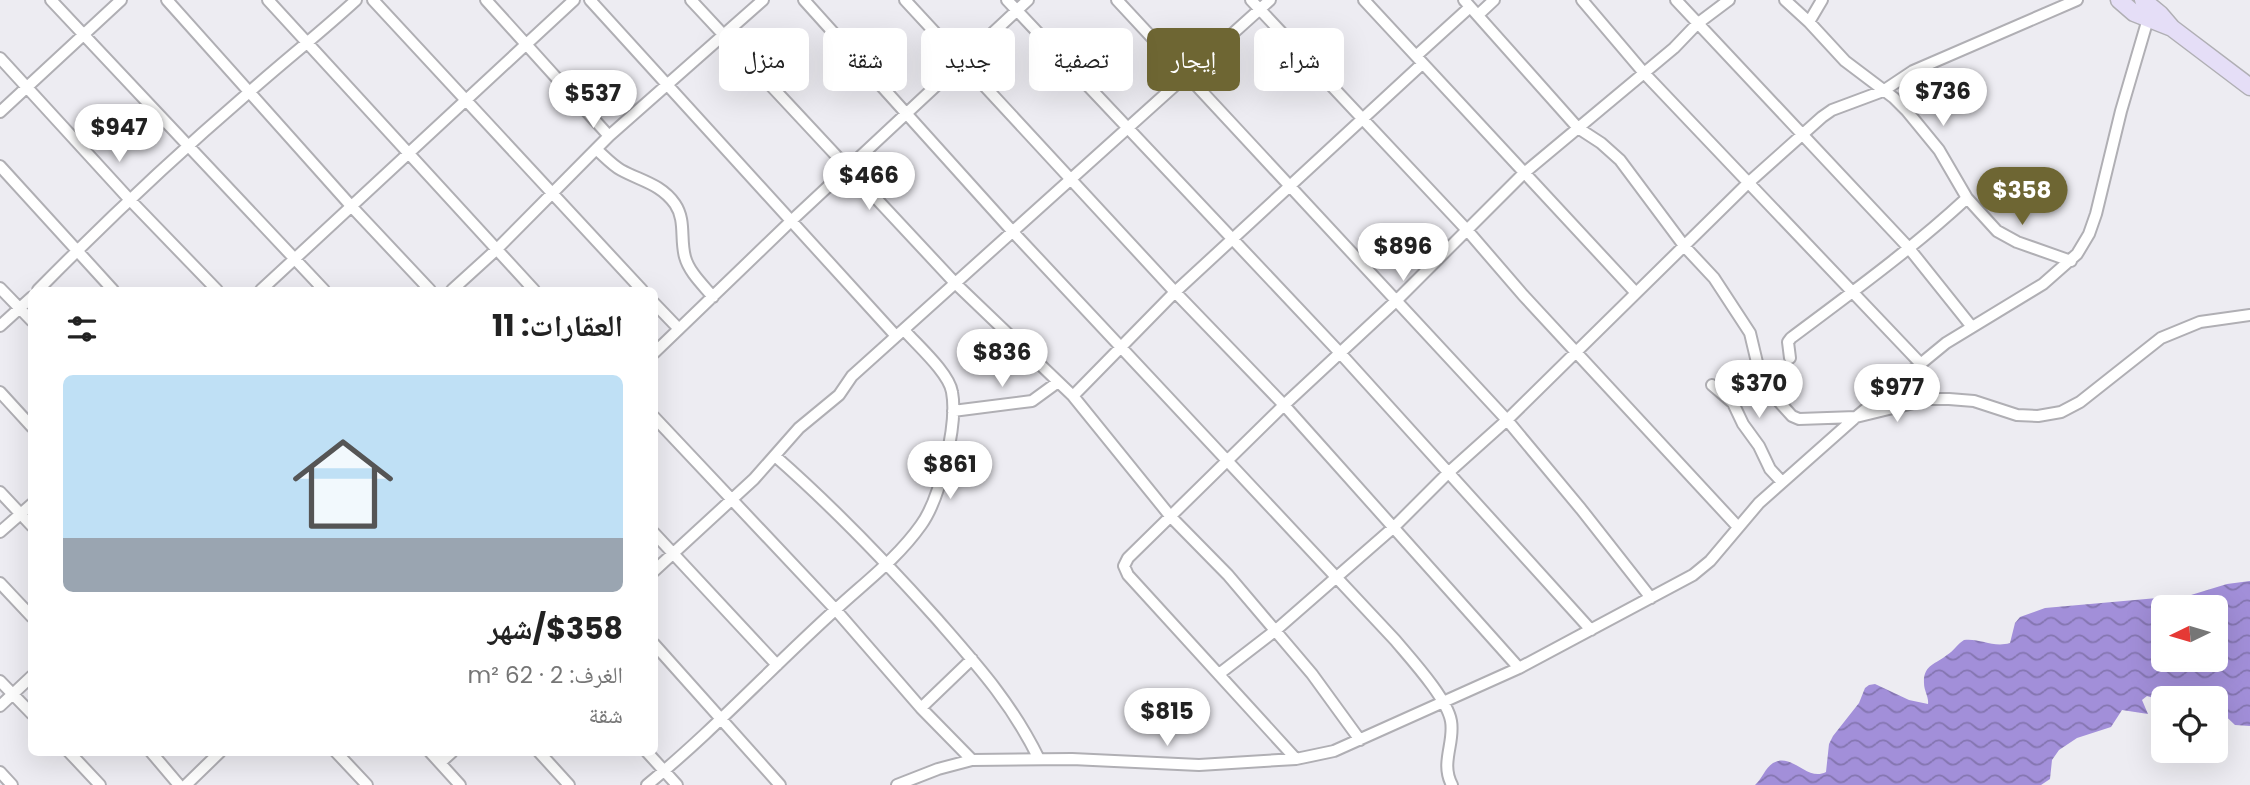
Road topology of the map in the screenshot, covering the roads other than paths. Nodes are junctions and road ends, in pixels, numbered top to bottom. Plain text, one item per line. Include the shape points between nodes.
1 (51, 0) edge
2 (121, 0) edge
3 (167, 0) edge
4 (268, 0) edge
5 (356, 0) edge
6 (373, 0) edge
7 (486, 0) edge
8 (574, 0) edge
9 (590, 0) edge
10 (691, 0) edge
11 (762, 0) edge
12 (804, 0) edge
13 (905, 0) edge
14 (1007, 0) edge
15 (1028, 0) edge
16 (1117, 0) edge
17 (1251, 0) edge
18 (1270, 0) edge
19 (1364, 0) edge
20 (1494, 0) edge
21 (1582, 0) edge
22 (1676, 0) edge
23 (1729, 0) edge
24 (1785, 0) edge
25 (1822, 0) edge
26 (2077, 0) edge
27 (2119, 0) edge
28 (1471, 7) edge
29 (2142, 7) edge
30 (1260, 9) junction
31 (1016, 10) junction
32 (1809, 22) junction
33 (1697, 24) junction
34 (732, 28) edge
35 (931, 28) edge
36 (998, 28) edge
37 (1239, 28) edge
38 (719, 29) edge
39 (1147, 32) edge
40 (82, 36) junction
41 (719, 40) edge
42 (309, 43) junction
43 (526, 45) junction
44 (0, 58) edge
45 (1419, 60) junction
46 (1644, 73) junction
47 (667, 84) junction
48 (27, 87) junction
49 (2250, 87) edge
50 (777, 91) edge
51 (932, 91) edge
52 (990, 91) edge
53 (1170, 91) edge
54 (1203, 91) edge
55 (1884, 91) junction
56 (249, 92) junction
57 (467, 100) junction
58 (0, 112) edge
59 (906, 115) junction
60 (1361, 119) junction
61 (1128, 128) junction
62 (1578, 128) junction
63 (1801, 135) junction
64 (609, 136) junction
65 (188, 145) junction
66 (596, 149) junction
67 (409, 153) junction
68 (0, 166) edge
69 (849, 168) junction
70 (1523, 174) junction
71 (1071, 178) junction
72 (1290, 184) junction
73 (1748, 184) junction
74 (551, 194) junction
75 (1967, 198) junction
76 (130, 200) junction
77 (352, 207) junction
78 (790, 222) junction
79 (1467, 230) junction
80 (1013, 232) junction
81 (1232, 239) junction
82 (1685, 247) junction
83 (1908, 247) junction
84 (77, 250) junction
85 (496, 250) junction
86 (295, 259) junction
87 (2071, 261) junction
88 (956, 284) junction
89 (41, 287) edge
90 (110, 287) edge
91 (214, 287) edge
92 (264, 287) edge
93 (321, 287) edge
94 (427, 287) edge
95 (455, 287) edge
96 (531, 287) edge
97 (639, 287) edge
98 (0, 288) edge
99 (1175, 292) junction
100 (1852, 292) junction
101 (1636, 293) junction
102 (713, 296) junction
103 (1397, 300) junction
104 (28, 301) edge
105 (658, 307) edge
106 (20, 309) junction
107 (2250, 315) edge
108 (28, 317) edge
109 (0, 326) edge
110 (1972, 327) junction
111 (679, 329) junction
112 (900, 333) junction
113 (1122, 346) junction
114 (658, 349) edge
115 (1576, 353) junction
116 (1341, 354) junction
117 (1790, 358) dead end
118 (1921, 364) junction
119 (1911, 372) junction
120 (1058, 382) junction
121 (1712, 385) dead end
122 (0, 392) edge
123 (1073, 396) junction
124 (1930, 399) junction
125 (1284, 405) junction
126 (953, 411) junction
127 (1856, 417) junction
128 (1507, 420) junction
129 (658, 421) edge
130 (28, 423) edge
131 (775, 456) junction
132 (1227, 462) junction
133 (1449, 472) junction
134 (1782, 482) junction
135 (0, 492) edge
136 (732, 498) junction
137 (28, 507) edge
138 (20, 514) junction
139 (1171, 517) junction
140 (28, 522) edge
141 (1394, 527) junction
142 (1738, 527) junction
143 (0, 532) edge
144 (658, 537) edge
145 (674, 554) junction
146 (888, 564) junction
147 (658, 568) edge
148 (1336, 579) junction
149 (0, 583) edge
150 (1651, 598) junction
151 (835, 609) junction
152 (28, 613) edge
153 (1276, 630) junction
154 (1591, 630) junction
155 (658, 648) edge
156 (972, 659) junction
157 (777, 665) junction
158 (1519, 668) junction
159 (1219, 674) junction
160 (28, 680) edge
161 (0, 681) edge
162 (12, 694) junction
163 (1444, 703) junction
164 (0, 706) edge
165 (921, 708) junction
166 (28, 710) edge
167 (721, 719) junction
168 (1360, 740) junction
169 (73, 756) edge
170 (154, 756) edge
171 (216, 756) edge
172 (340, 756) edge
173 (434, 756) edge
174 (448, 756) edge
175 (543, 756) edge
176 (651, 756) edge
177 (1038, 759) junction
178 (1296, 759) junction
179 (972, 761) junction
180 (440, 763) junction
181 (664, 771) junction
182 (0, 772) edge
183 (12, 785) edge
184 (100, 785) edge
185 (179, 785) edge
186 (186, 785) edge
187 (367, 785) edge
188 (460, 785) edge
189 (569, 785) edge
190 (647, 785) edge
191 (677, 785) edge
192 (780, 785) edge
193 (897, 785) edge
194 (1451, 785) edge

1 - 40 street
2 - 40 street
3 - 56 street
4 - 42 street
5 - 42 street
6 - 57 street
7 - 43 street
8 - 43 street
9 - 47 street
10 - 38 street
11 - 34 street
12 - 59 street
13 - 35 street
14 - 31 street
15 - 31 street
16 - 39 street
17 - 30 street
18 - 30 street
19 - 45 street
20 - 28 street
21 - 46 street
22 - 33 street
23 - 33 street
24 - 32 street
25 - 32 street
26 - 55 street via 1913,71
27 - 29 main road
28 - 45 street
28 - 62 street
29 - 49 main road
29 - 87 street via 2096,214
30 - 37 street
30 - 60 street
31 - 36 street
31 - 61 street
32 - 55 street via 1845,61
33 - 46 street
33 - 63 street
40 - 48 street
40 - 65 street
41 - 47 street
42 - 56 street
42 - 67 street
43 - 57 street
43 - 64 street
44 - 48 street
45 - 60 street
45 - 70 street
46 - 62 street
46 - 73 street
47 - 64 street
47 - 78 street
48 - 58 street
48 - 76 street
50 - 69 street
51 - 59 street
52 - 71 street
53 - 61 street
54 - 72 street
55 - 63 street via 1832,110
55 - 75 street via 1926,131
56 - 65 street
56 - 77 street
57 - 67 street
57 - 74 street
59 - 69 street
59 - 80 street
60 - 72 street
60 - 79 street
61 - 71 street
61 - 81 street
62 - 70 street
62 - 82 street via 1620,160
63 - 73 street
63 - 83 street
64 - 66 street
65 - 76 street
65 - 86 street
66 - 74 street
66 - 102 street via 620,170 653,183 671,199 682,223 685,258
67 - 77 street
67 - 85 street
68 - 84 street
69 - 78 street
69 - 88 street
70 - 79 street
70 - 101 street
71 - 80 street
71 - 99 street
72 - 81 street
72 - 103 street
73 - 82 street
73 - 100 street
74 - 85 street
74 - 97 street
75 - 83 street
75 - 87 street via 2007,238
76 - 84 street
76 - 91 street
77 - 86 street
77 - 94 street
78 - 102 street
78 - 112 street
79 - 103 street
79 - 115 street
80 - 88 street
80 - 113 street
81 - 99 street
81 - 116 street
82 - 101 street
82 - 127 street via 1714,278 1750,333 1762,380 1792,416
83 - 100 street
83 - 110 street
84 - 89 street
84 - 90 street
85 - 95 street
85 - 96 street
86 - 92 street
86 - 93 street
87 - 110 street via 2043,284
88 - 112 street
88 - 120 street
98 - 106 street
99 - 113 street
99 - 125 street
100 - 117 street via 1791,338
100 - 118 street
101 - 115 street
102 - 111 street
103 - 116 street
103 - 128 street
104 - 106 street
105 - 111 street
106 - 108 street
106 - 109 street
107 - 124 street via 2200,322 2161,338 2061,412 2017,415 1961,398
110 - 118 street
111 - 114 street
112 - 126 street via 950,384
112 - 131 street
113 - 123 street
113 - 132 street
115 - 128 street
115 - 142 street
116 - 125 street
116 - 133 street
118 - 119 street
119 - 124 street
119 - 127 street
120 - 123 street
120 - 126 street via 1032,401
121 - 134 street via 1733,403
122 - 130 street
123 - 139 street
124 - 127 street
125 - 132 street
125 - 141 street
126 - 146 street via 944,470 933,503 921,526
127 - 134 street
128 - 133 street
128 - 150 street
129 - 136 street
131 - 136 street
131 - 146 street
132 - 139 street
132 - 148 street
133 - 141 street
133 - 154 street
134 - 142 street
135 - 138 street
136 - 145 street
136 - 151 street
137 - 138 street
138 - 140 street
138 - 143 street
139 - 153 street
139 - 159 street via 1124,566
141 - 148 street
141 - 158 street
142 - 150 street via 1693,575
144 - 145 street
145 - 147 street
145 - 157 street
146 - 151 street
146 - 156 street
148 - 153 street
148 - 163 street via 1395,640
149 - 152 street
150 - 154 street
151 - 157 street
151 - 165 street
153 - 159 street
153 - 168 street
154 - 158 street
155 - 167 street
156 - 165 street
156 - 177 street via 1022,724
157 - 167 street
158 - 163 street
159 - 178 street
160 - 162 street
161 - 162 street
162 - 164 street
162 - 166 street
163 - 168 street
163 - 194 street via 1451,722 1446,766
165 - 179 street
167 - 181 street
167 - 192 street
168 - 178 street
169 - 184 street
170 - 185 street
171 - 186 street
172 - 187 street
173 - 180 street
174 - 180 street
175 - 189 street
176 - 181 street
177 - 178 street via 1199,765
177 - 179 street
179 - 193 street
180 - 188 street
181 - 190 street
181 - 191 street
182 - 183 street

